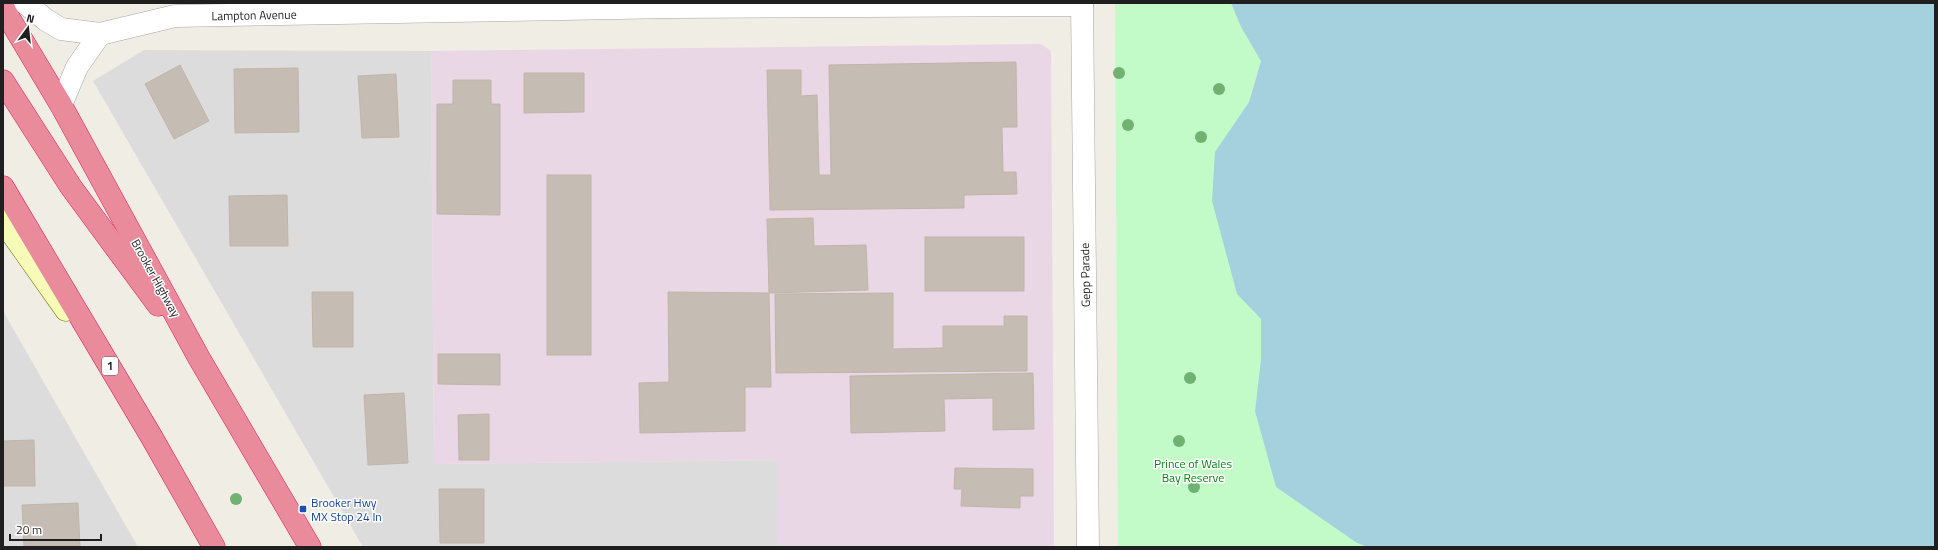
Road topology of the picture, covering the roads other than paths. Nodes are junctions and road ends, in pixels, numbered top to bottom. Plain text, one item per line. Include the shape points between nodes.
1 (25, 3) edge
2 (1082, 4) edge
3 (673, 5) edge
4 (3, 8) edge
5 (175, 10) edge
6 (100, 34) junction
7 (3, 81) edge
8 (61, 105) junction
9 (3, 187) edge
10 (3, 221) edge
11 (199, 358) junction
12 (132, 403) junction
13 (214, 547) edge
14 (310, 547) edge
15 (1088, 547) edge

1 - 6 street, Lampton Avenue via 61,29
2 - 3 street, Lampton Avenue
2 - 15 street, Gepp Parade
3 - 5 street, Lampton Avenue
4 - 8 highway, Brooker Highway
5 - 6 street, Lampton Avenue
6 - 8 street via 77,68
7 - 11 highway via 71,187
8 - 11 highway, Brooker Highway
9 - 12 highway, 1
10 - 12 street
11 - 14 highway, Brooker Highway
12 - 13 highway, 1

